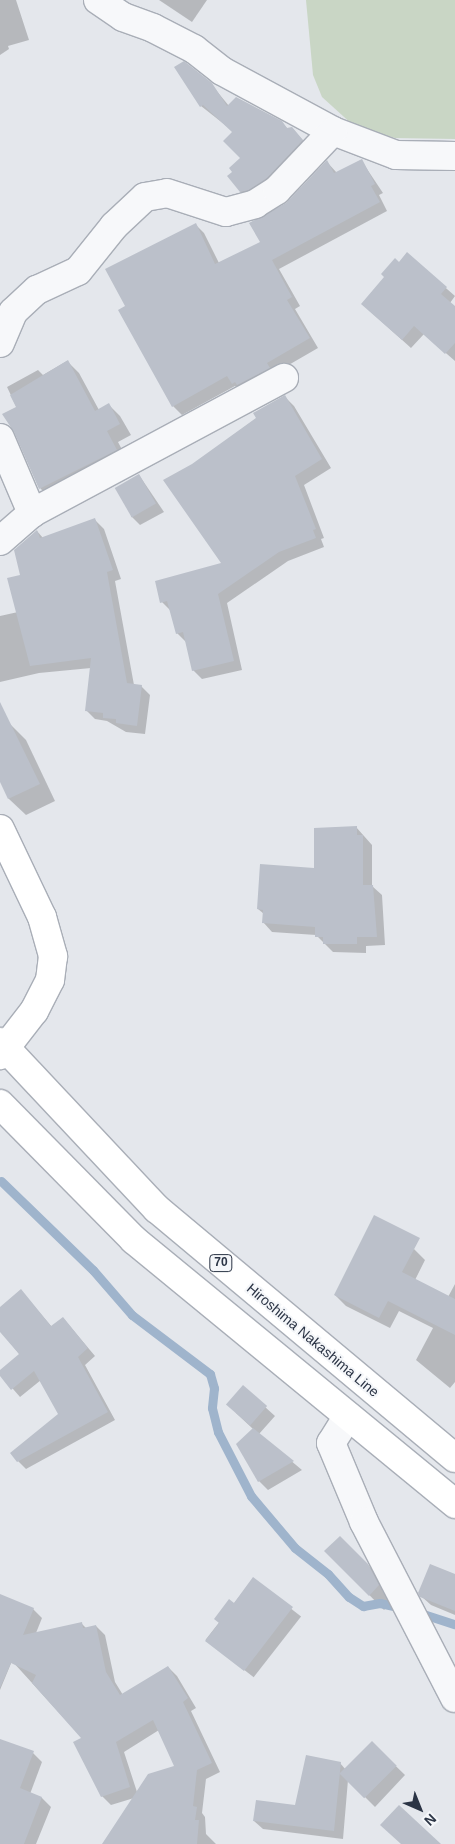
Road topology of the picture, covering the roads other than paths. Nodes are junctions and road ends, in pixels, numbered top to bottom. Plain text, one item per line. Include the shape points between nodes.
1 (98, 0) edge
2 (333, 131) junction
3 (455, 156) edge
4 (0, 343) edge
5 (284, 378) dead end
6 (0, 438) edge
7 (32, 513) junction
8 (0, 540) edge
9 (0, 829) edge
10 (2, 1048) edge
11 (0, 1104) edge
12 (348, 1416) junction
13 (455, 1458) edge
14 (455, 1504) edge
15 (455, 1698) edge

1 - 2 street via 123,17 194,49 222,71
2 - 3 street via 396,155
2 - 4 street via 277,190 255,204 226,212 166,193 145,197 114,226 78,271 37,290 13,312
5 - 7 street
6 - 7 street
7 - 8 street
9 - 10 main road, Hiroshima Nakashima Line / 70 via 42,917 53,956 50,980 34,1011
10 - 13 main road, Hiroshima Nakashima Line / 70 via 157,1209
11 - 12 main road via 134,1240
12 - 14 main road
12 - 15 street via 332,1443 364,1522

